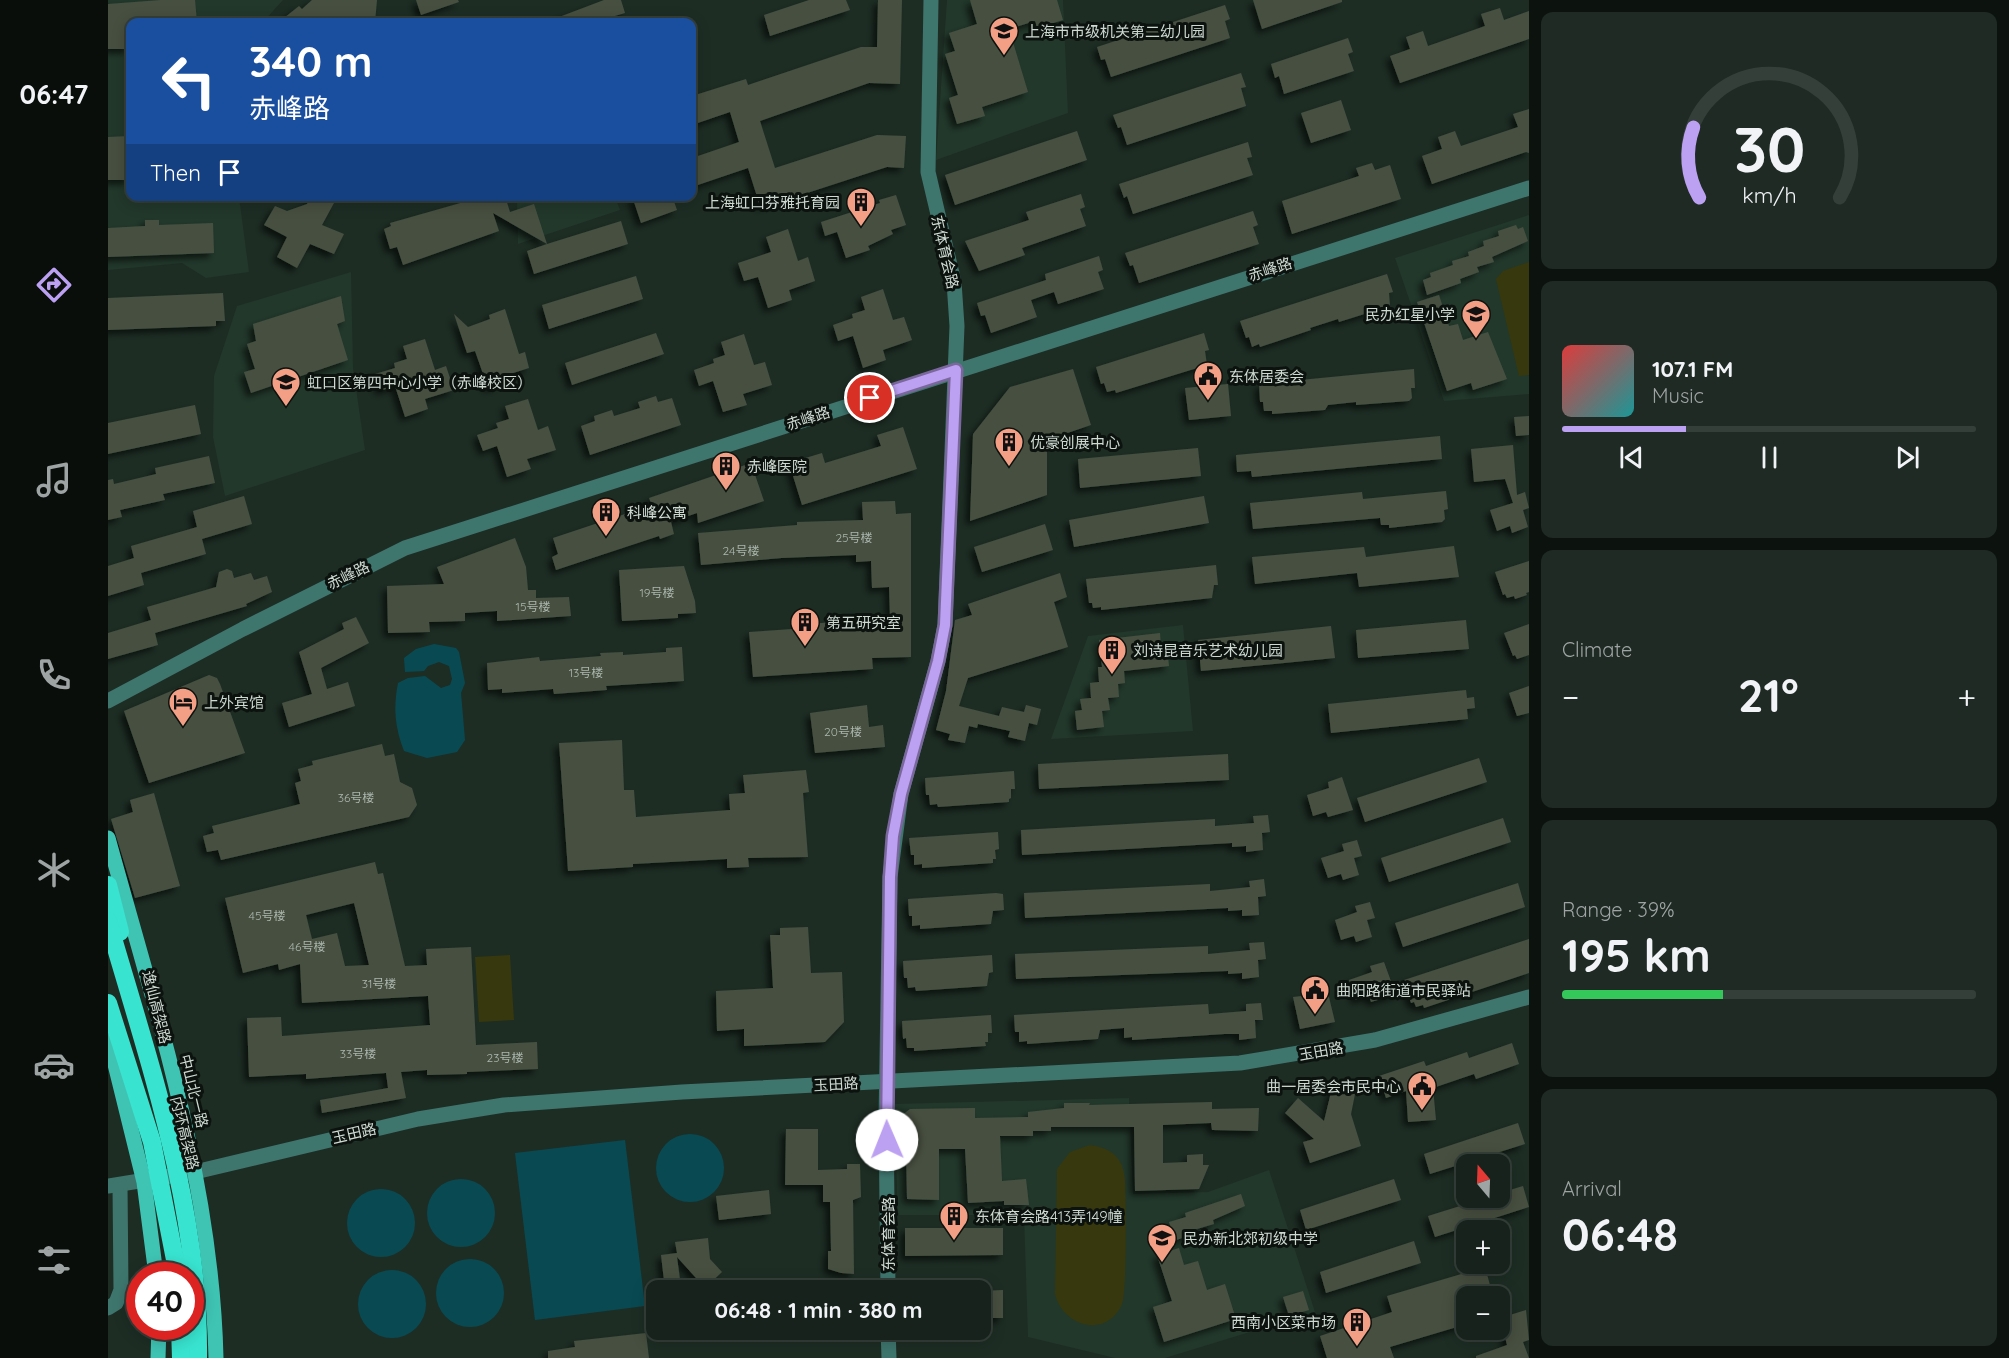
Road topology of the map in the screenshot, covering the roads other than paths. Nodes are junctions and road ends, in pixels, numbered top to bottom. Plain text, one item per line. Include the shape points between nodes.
1 (931, 0) edge
2 (1529, 188) edge
3 (956, 370) junction
4 (108, 701) edge
5 (108, 838) edge
6 (108, 885) edge
7 (108, 921) edge
8 (1529, 997) edge
9 (108, 1003) edge
10 (108, 1036) edge
11 (886, 1081) junction
12 (170, 1138) junction
13 (195, 1172) junction
14 (144, 1182) junction
15 (114, 1185) edge
16 (154, 1262) edge
17 (175, 1262) edge
18 (888, 1280) edge
19 (108, 1308) edge
20 (159, 1340) edge
21 (180, 1340) edge
22 (888, 1340) edge
23 (158, 1358) edge
24 (181, 1358) edge
25 (198, 1358) edge
26 (216, 1358) edge
27 (889, 1358) edge

1 - 3 street, 东体育会路 via 928,172 954,282
2 - 3 street, 赤峰路
3 - 4 street, 赤峰路 via 405,548
3 - 11 street, 东体育会路 via 945,625 893,836
5 - 13 main road, 中山北一路
6 - 12 highway, 逸仙高架路
7 - 12 highway, 内环高架路
8 - 11 street, 玉田路 via 1375,1040 1272,1059
9 - 17 highway via 152,1143
10 - 14 main road
11 - 13 street, 玉田路 via 504,1105 380,1127
11 - 18 street, 东体育会路
12 - 25 highway, 内环高架路 via 195,1266
13 - 14 street, 玉田路
13 - 26 main road, 中山北一路 via 209,1260
14 - 15 street, 玉田路
14 - 16 main road
15 - 19 street via 121,1290 116,1303
20 - 23 main road
21 - 24 highway
22 - 27 street

